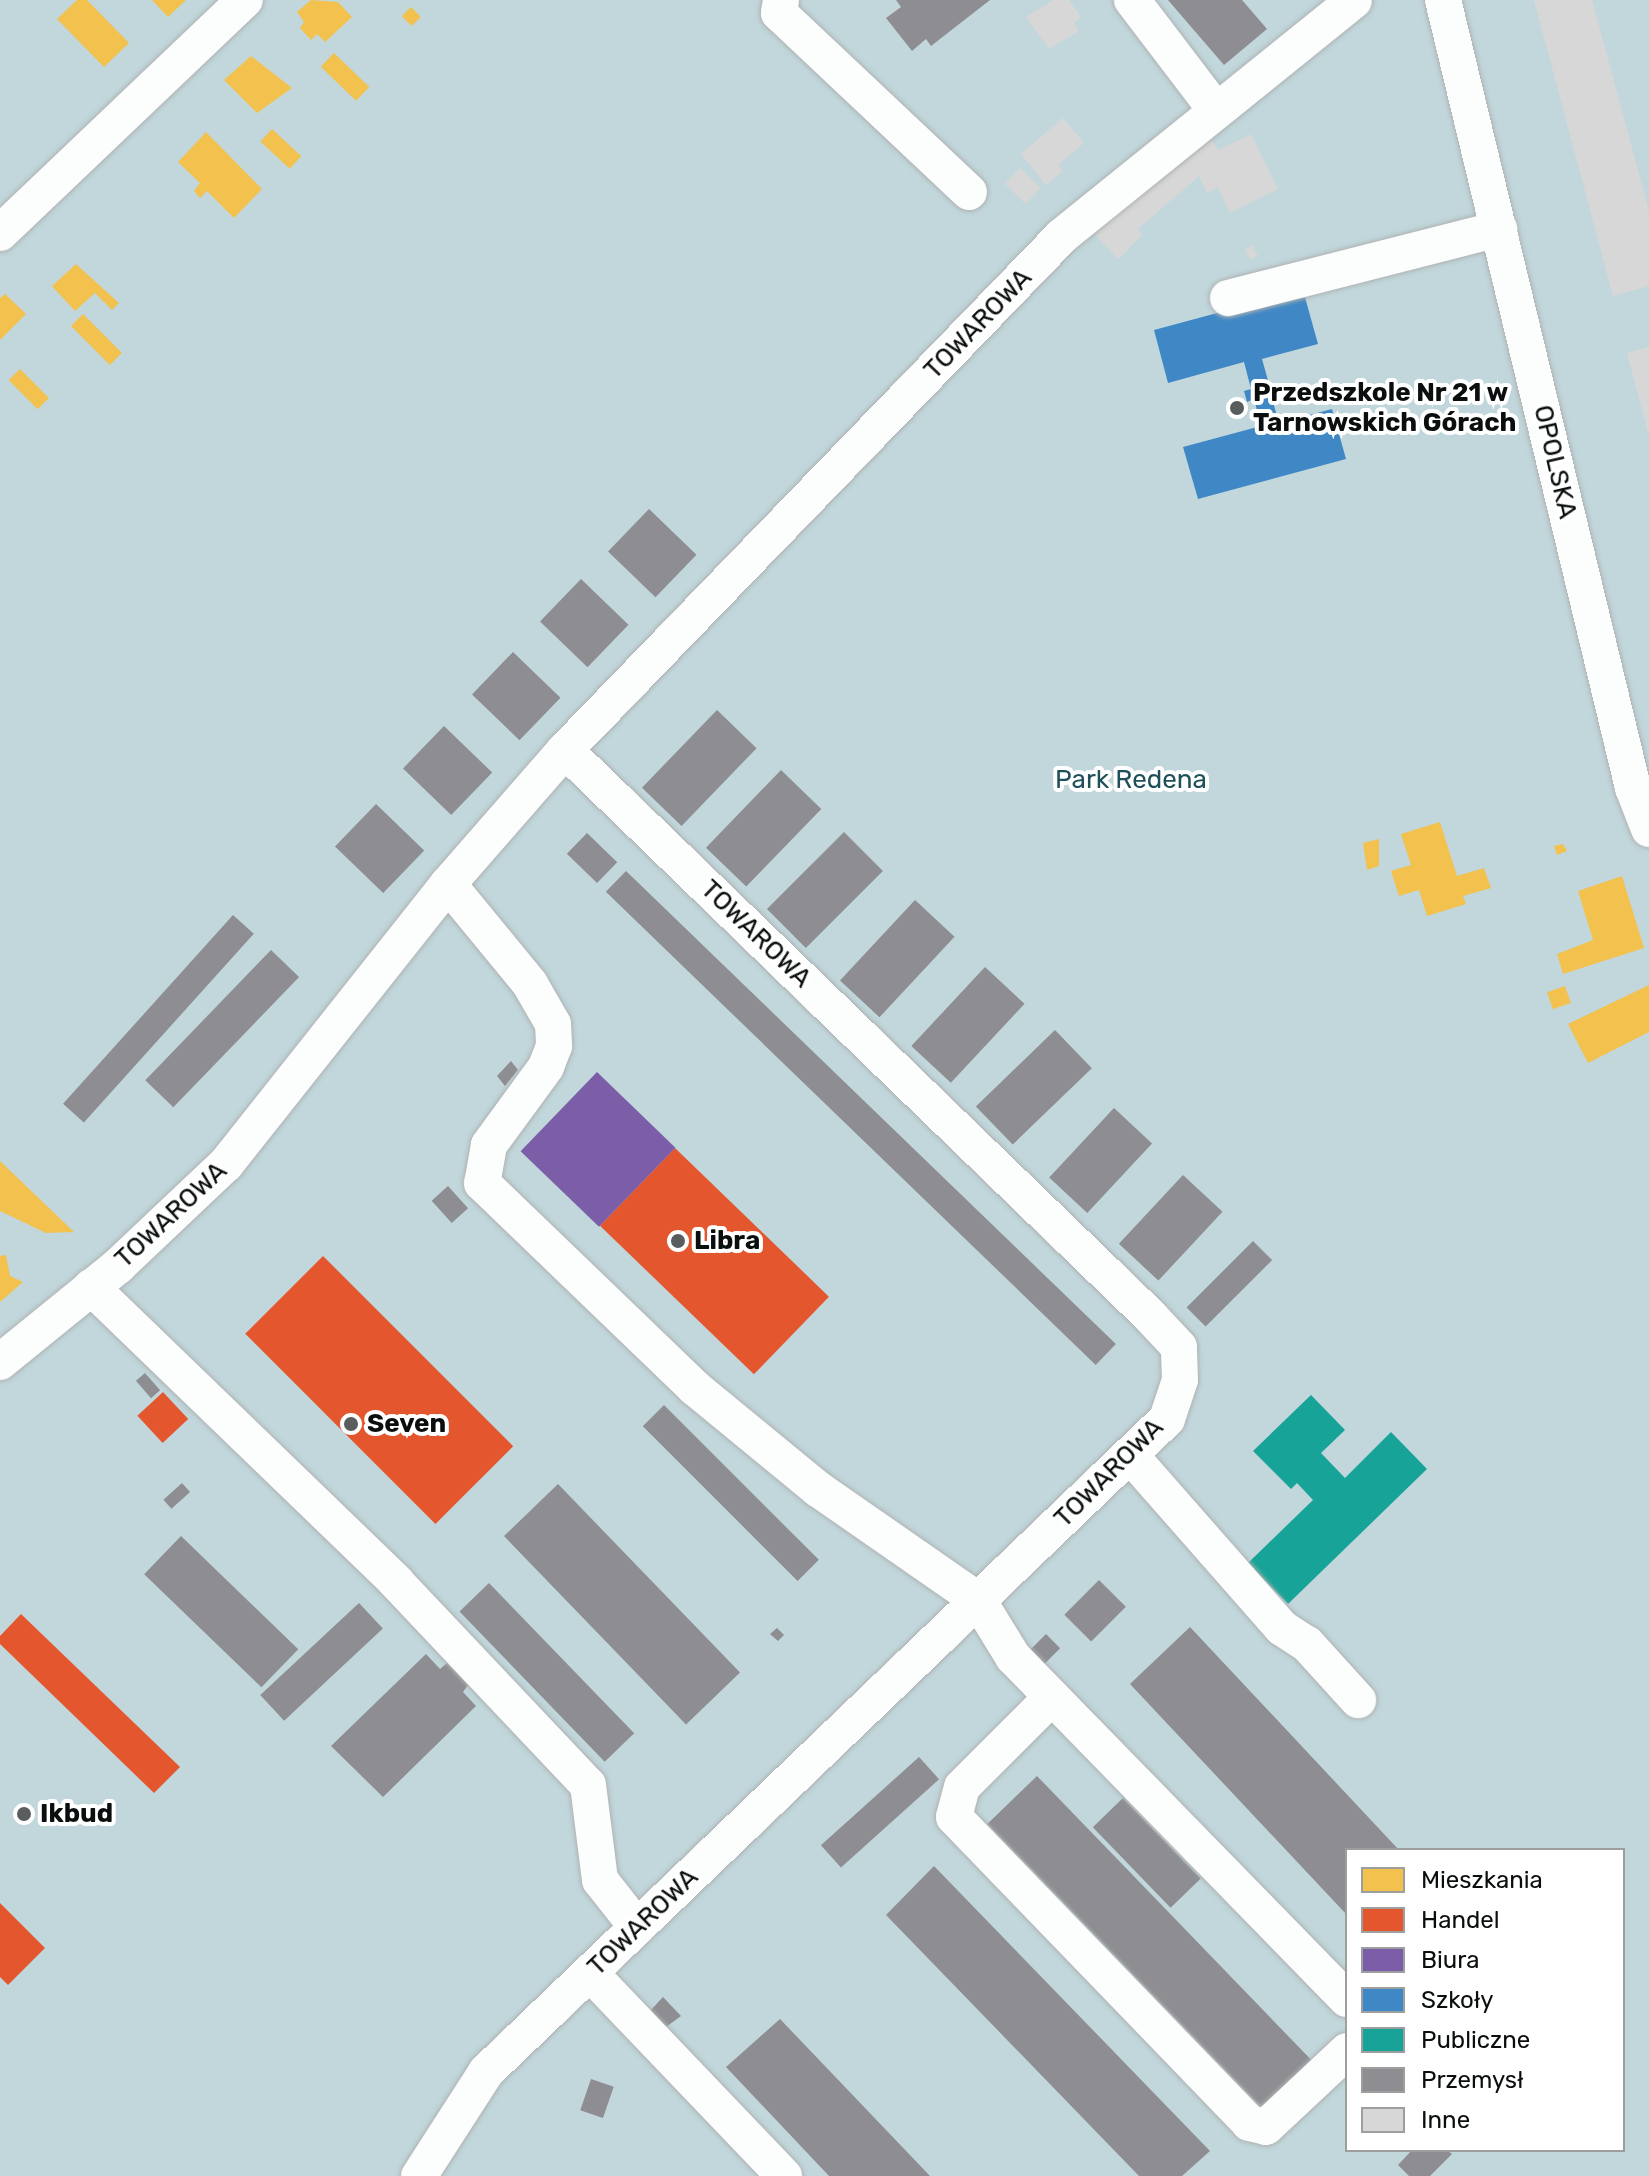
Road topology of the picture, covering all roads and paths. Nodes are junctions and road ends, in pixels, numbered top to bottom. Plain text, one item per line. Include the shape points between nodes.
1 (245, 0) edge
2 (781, 0) edge
3 (1132, 0) edge
4 (1354, 0) edge
5 (1443, 0) edge
6 (1215, 109) junction
7 (969, 192) dead end
8 (1499, 229) junction
9 (0, 233) edge
10 (1228, 298) dead end
11 (565, 750) junction
12 (1641, 786) edge
13 (1649, 829) edge
14 (448, 884) junction
15 (91, 1287) junction
16 (0, 1362) edge
17 (1130, 1455) junction
18 (978, 1600) junction
19 (1052, 1697) junction
20 (1358, 1700) dead end
21 (637, 1927) junction
22 (590, 1973) junction
23 (1345, 1997) edge
24 (1345, 2053) edge
25 (419, 2176) edge
26 (784, 2176) edge

1 - 9 street
2 - 7 street via 779,13
3 - 6 street
4 - 6 street, TOWAROWA
5 - 8 street, OPOLSKA
6 - 11 street, TOWAROWA via 1062,236
8 - 10 street
8 - 12 street, OPOLSKA
11 - 14 street, TOWAROWA
11 - 17 street, TOWAROWA via 1179,1347 1180,1380 1167,1419
12 - 13 street, OPOLSKA
14 - 15 street, TOWAROWA via 254,1132 152,1236
14 - 18 street via 530,984 553,1024 554,1046 546,1067 489,1145 482,1183 695,1388 818,1489
15 - 16 street, TOWAROWA
15 - 21 street via 396,1582 588,1785 600,1880
17 - 18 street, TOWAROWA
17 - 20 street via 1282,1628 1307,1644
18 - 19 street via 1013,1657
18 - 21 street, TOWAROWA
19 - 23 street
19 - 24 street via 962,1787 954,1817 1249,2123 1266,2127
21 - 22 street, TOWAROWA
22 - 25 street, TOWAROWA via 486,2072
22 - 26 street

